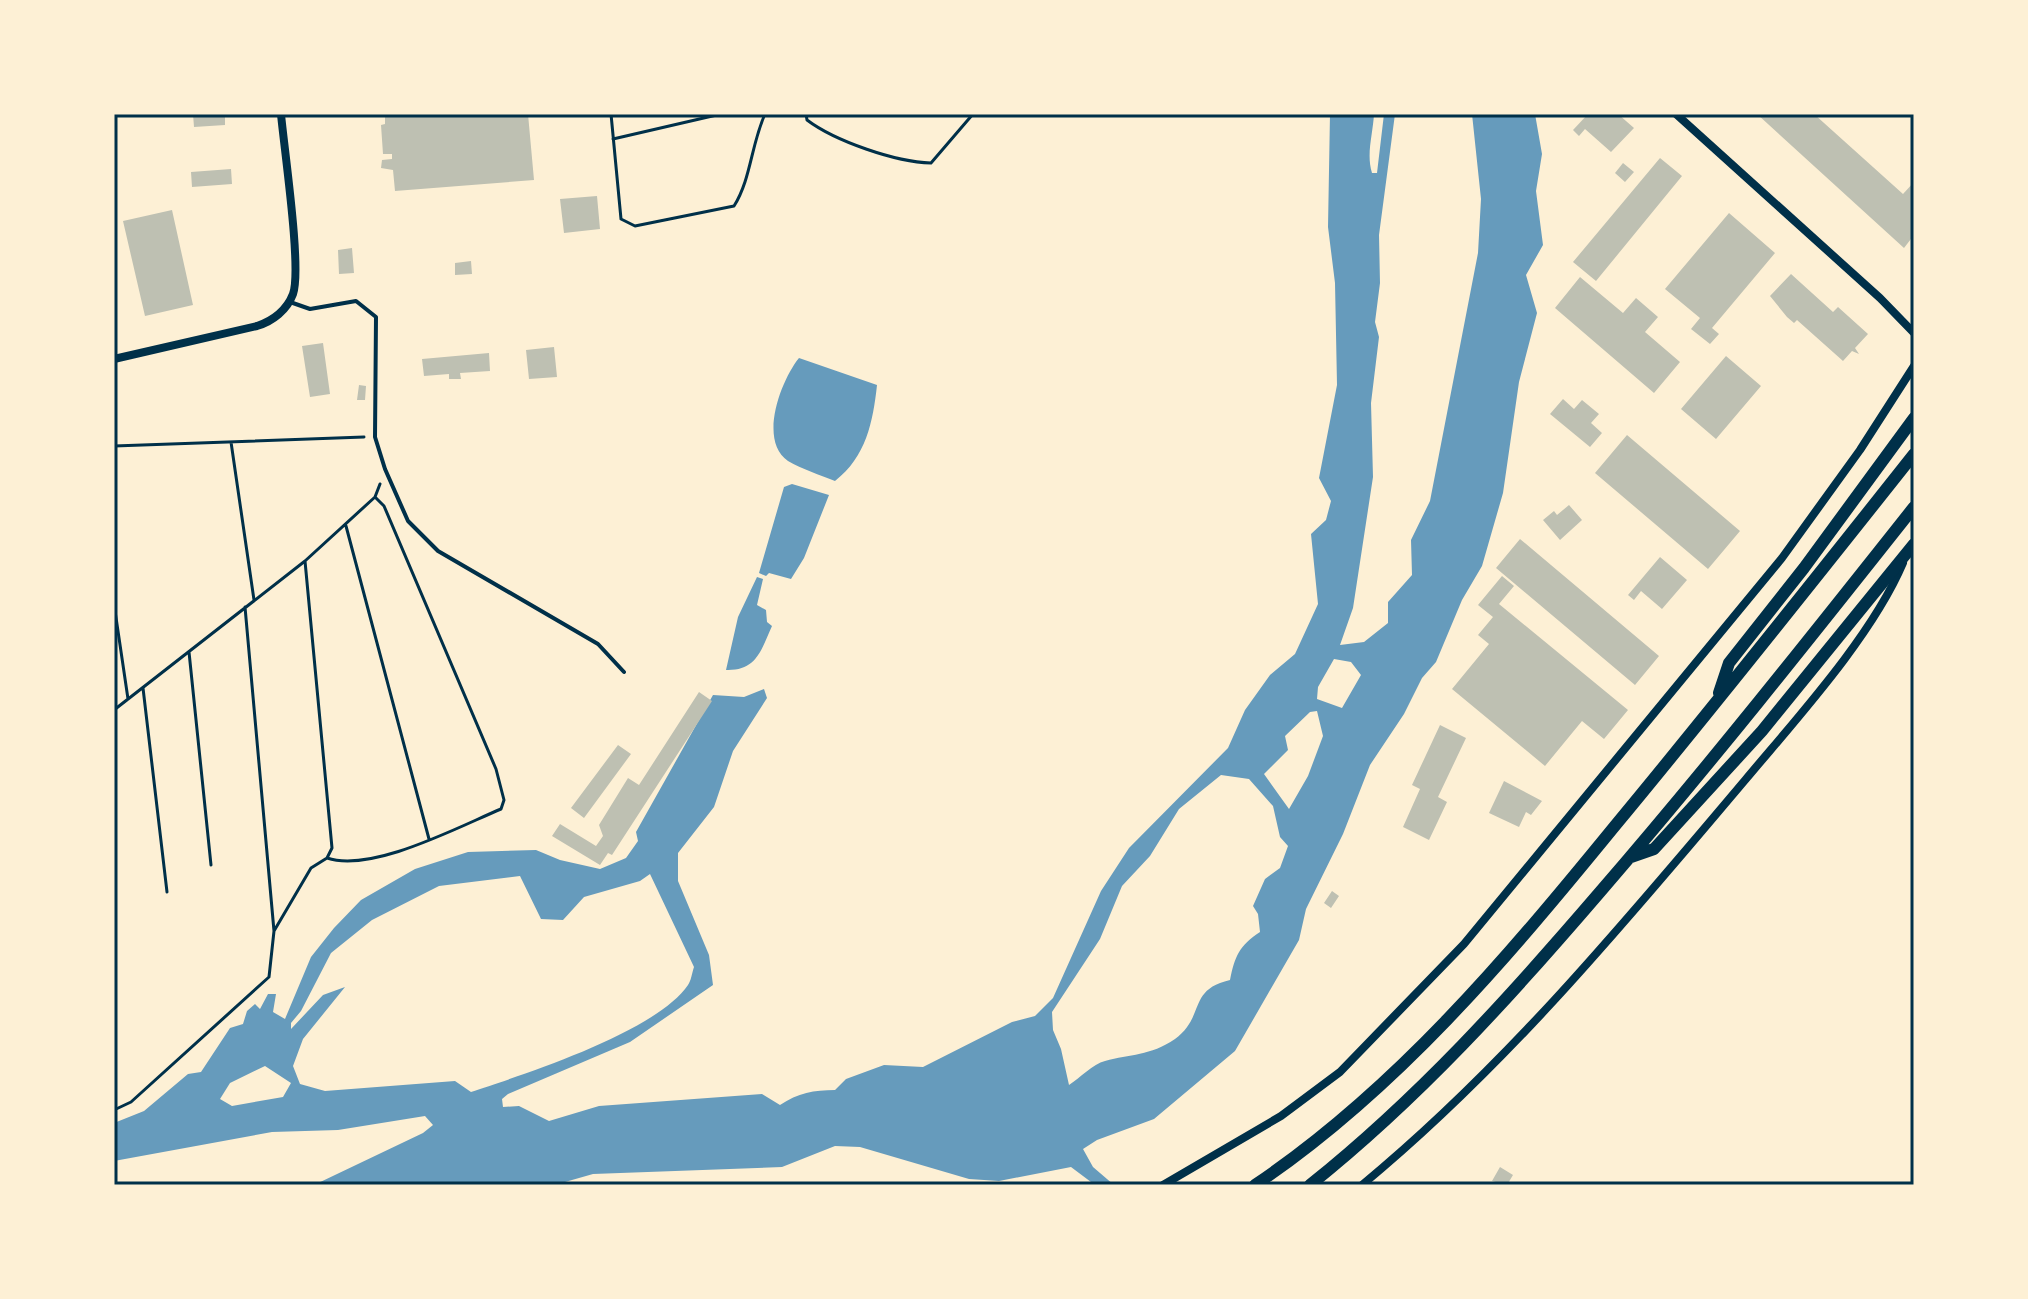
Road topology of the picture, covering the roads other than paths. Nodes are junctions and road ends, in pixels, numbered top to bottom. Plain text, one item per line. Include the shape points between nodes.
1 (281, 114) edge
2 (1676, 114) edge
3 (290, 302) junction
4 (1914, 333) edge
5 (114, 359) edge
6 (1914, 366) edge
7 (1914, 418) edge
8 (1914, 454) edge
9 (1914, 507) edge
10 (1911, 547) edge
11 (624, 672) dead end
12 (1717, 700) junction
13 (1631, 857) junction
14 (1164, 1185) edge
15 (1255, 1185) edge
16 (1310, 1185) edge
17 (1362, 1185) edge

1 - 3 street via 295,266
2 - 4 street
3 - 5 street via 257,326
3 - 11 lane via 310,309 356,301 376,317 375,437 408,521 438,551 598,644
6 - 14 street via 1782,558 1464,944 1340,1072 1281,1116
7 - 12 highway via 1729,663
8 - 12 highway
9 - 13 highway
10 - 13 highway via 1762,731 1654,849
10 - 17 street via 1893,587 1822,687 1664,875 1531,1026
12 - 15 highway via 1478,987 1365,1100
13 - 16 highway via 1450,1061

